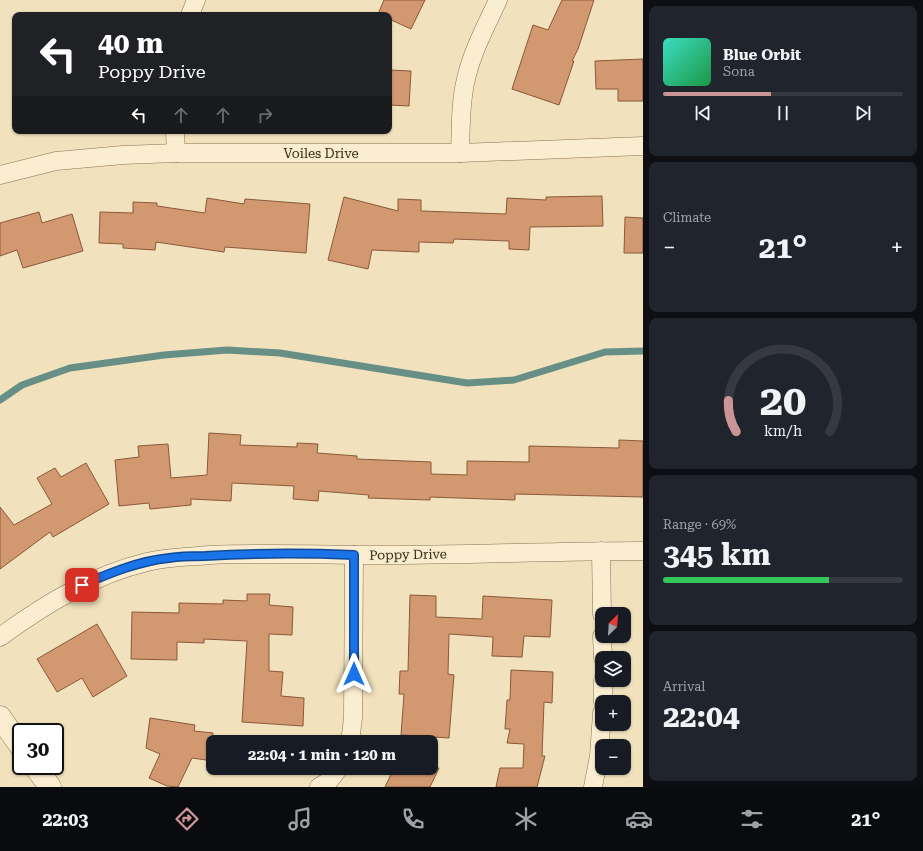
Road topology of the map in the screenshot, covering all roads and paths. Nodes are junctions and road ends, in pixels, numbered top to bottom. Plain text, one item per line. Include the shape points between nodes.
1 (196, 0) edge
2 (498, 0) edge
3 (191, 12) edge
4 (175, 134) edge
5 (643, 146) edge
6 (176, 153) junction
7 (460, 153) junction
8 (0, 175) edge
9 (601, 551) junction
10 (643, 551) edge
11 (354, 555) junction
12 (602, 607) edge
13 (0, 637) edge
14 (0, 717) edge
15 (601, 731) edge
16 (12, 734) edge
17 (351, 735) edge
18 (41, 775) edge
19 (334, 775) edge
20 (50, 787) edge
21 (318, 787) edge
22 (593, 787) edge

1 - 3 street
2 - 7 street via 473,54 466,79 461,106
4 - 6 street
5 - 7 street, Voiles Drive
6 - 7 street, Voiles Drive
6 - 8 street, Voiles Drive via 123,154 56,161
9 - 10 street, Poppy Drive
9 - 11 street, Poppy Drive
9 - 12 street
11 - 13 street, Poppy Drive via 228,554 169,558 146,563 82,585 56,599
11 - 17 street
14 - 16 street
15 - 22 street
18 - 20 street
19 - 21 street

